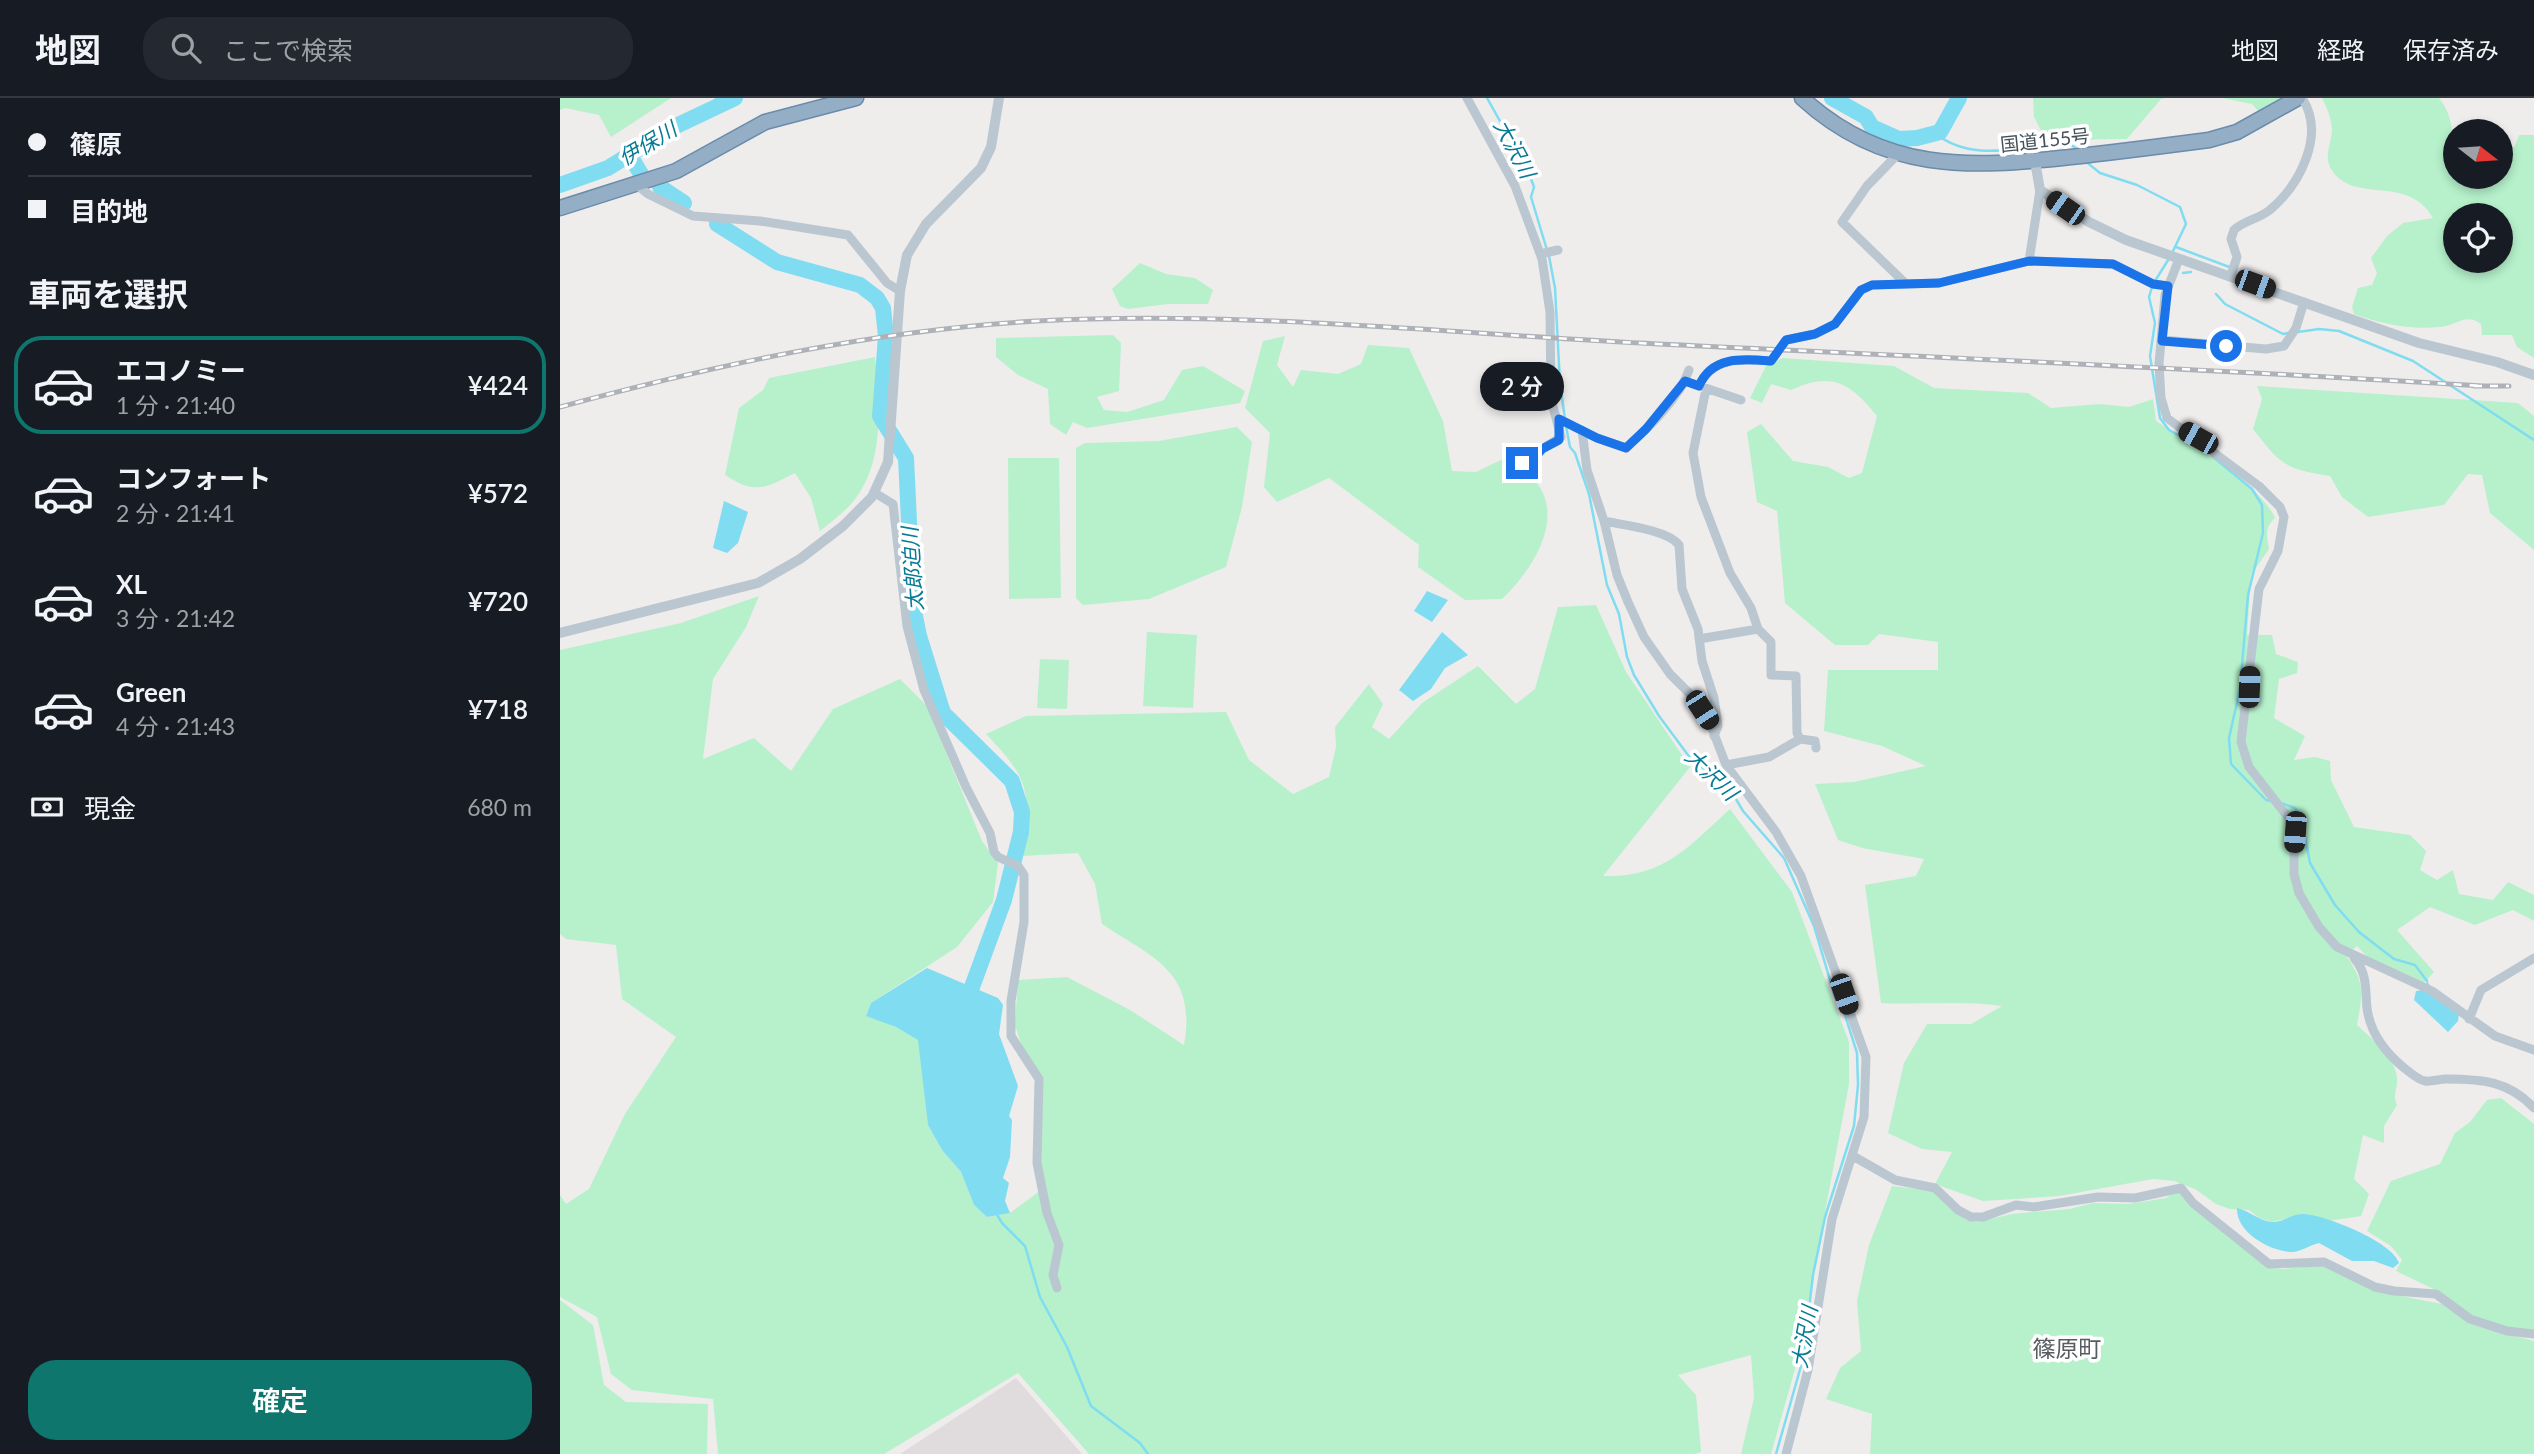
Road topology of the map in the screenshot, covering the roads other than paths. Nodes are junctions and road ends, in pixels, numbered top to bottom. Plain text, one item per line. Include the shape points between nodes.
1 (856, 98) edge
2 (999, 98) edge
3 (1467, 98) edge
4 (1802, 98) edge
5 (2300, 98) edge
6 (1898, 153) junction
7 (2035, 161) junction
8 (637, 185) junction
9 (2039, 190) junction
10 (560, 208) edge
11 (1558, 250) dead end
12 (1542, 254) junction
13 (2179, 259) junction
14 (2029, 261) junction
15 (2231, 275) junction
16 (1904, 282) junction
17 (2168, 286) junction
18 (901, 291) junction
19 (2304, 302) junction
20 (2162, 341) junction
21 (1689, 370) dead end
22 (2534, 375) edge
23 (1685, 381) junction
24 (1703, 387) junction
25 (1741, 400) dead end
26 (1559, 419) junction
27 (1578, 428) junction
28 (1507, 454) dead end
29 (875, 493) junction
30 (1604, 521) junction
31 (1758, 628) junction
32 (560, 633) edge
33 (1699, 639) junction
34 (1800, 739) junction
35 (1816, 748) dead end
36 (1717, 749) junction
37 (1726, 765) junction
38 (2353, 957) junction
39 (2534, 958) edge
40 (2469, 1019) junction
41 (2534, 1050) edge
42 (2534, 1108) edge
43 (1853, 1156) junction
44 (1057, 1289) dead end
45 (2534, 1334) edge
46 (1786, 1454) edge

1 - 8 highway via 765,122 676,171
2 - 18 street via 991,147 981,168 914,240
3 - 12 street via 1515,186
4 - 6 highway, 国道155号 via 1849,132
5 - 7 highway, 国道155号 via 2237,132 2209,140
5 - 15 street via 2309,109 2311,125 2305,162 2294,184 2272,209 2234,230 2231,239 2237,257
6 - 7 highway, 国道155号 via 1961,164
6 - 16 street via 1842,222
7 - 9 street
8 - 10 highway
8 - 18 street via 693,216 848,235 887,282
9 - 13 street via 2088,222
9 - 14 street
11 - 12 street
12 - 26 street via 1550,312 1552,412
13 - 15 street
13 - 17 street
14 - 16 street via 1939,283
14 - 17 street via 2113,264 2153,284
15 - 19 street
16 - 24 street via 1861,290 1835,324 1786,340 1771,361 1724,362 1713,368
17 - 20 street
18 - 29 street via 888,462
19 - 20 street via 2284,346 2266,349
19 - 22 street via 2419,343
20 - 38 street via 2159,375 2167,418 2259,486 2284,517 2278,551 2259,589 2241,742 2249,767 2294,825 2294,874 2299,892 2325,935
21 - 23 street
23 - 24 street
23 - 27 street via 1626,448
24 - 25 street
24 - 31 street via 1693,453 1702,497 1730,573
26 - 27 street
26 - 28 street via 1559,440 1542,449 1530,463
27 - 30 street
29 - 32 street via 823,542 758,583
29 - 44 street via 893,505 907,626 925,690 998,857 1018,866 1024,875 1011,1036 1040,1079 1037,1163 1059,1245 1053,1275
30 - 33 street via 1675,540 1682,589
30 - 36 street via 1617,575 1644,637 1694,698 1710,723
31 - 33 street
31 - 34 street via 1771,642 1771,675 1796,676
33 - 36 street via 1717,717
34 - 35 street via 1812,739
34 - 37 street via 1769,757
36 - 37 street
37 - 43 street via 1776,832 1801,876 1862,1042 1867,1092
38 - 40 street via 2432,991
38 - 42 street via 2365,975 2373,1030 2404,1068 2424,1081 2502,1084 2520,1093
39 - 40 street via 2481,990
40 - 41 street via 2495,1036
43 - 45 street via 1895,1180 1935,1188 1971,1217 2016,1205 2135,1198 2181,1188 2193,1203 2269,1264 2324,1262 2375,1287 2436,1294 2479,1323
43 - 46 street via 1832,1219 1808,1370

